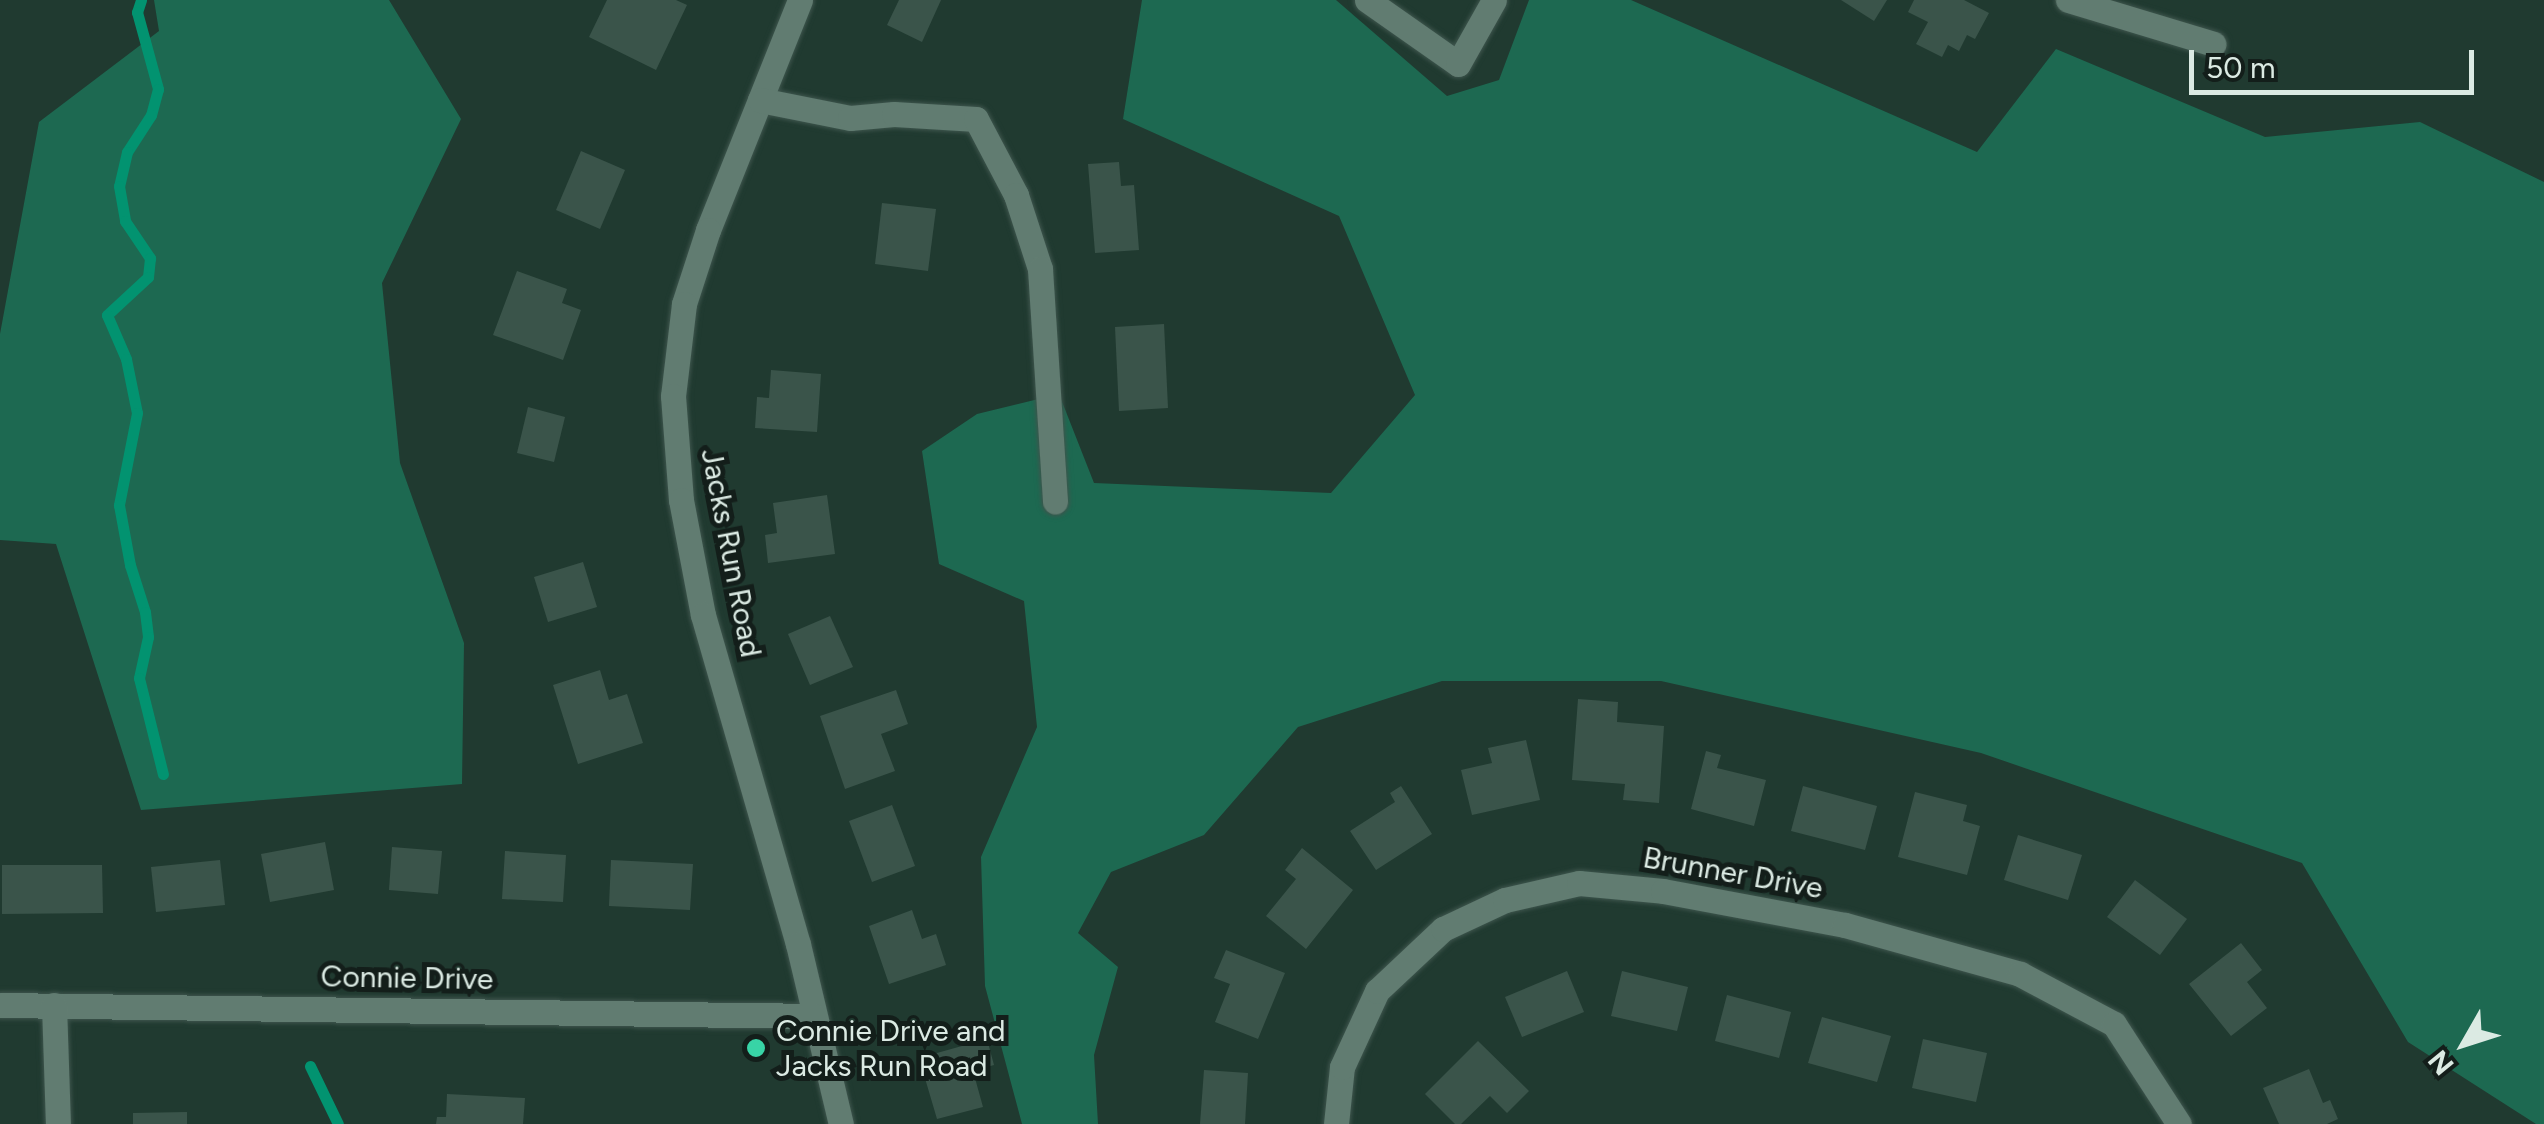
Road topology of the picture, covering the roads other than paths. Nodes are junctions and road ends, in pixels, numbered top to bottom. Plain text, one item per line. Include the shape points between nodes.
1 (800, 0) edge
2 (1367, 0) edge
3 (1494, 0) edge
4 (2068, 0) edge
5 (2214, 44) dead end
6 (760, 100) junction
7 (1055, 502) dead end
8 (0, 1005) edge
9 (54, 1005) junction
10 (814, 1016) junction
11 (58, 1124) edge
12 (840, 1124) edge
13 (1336, 1124) edge
14 (2179, 1124) edge

1 - 6 street, Jacks Run Road
2 - 3 street via 1458,64
4 - 5 street
6 - 7 street via 850,118 976,119 1016,195 1040,269
6 - 10 street, Jacks Run Road via 684,304 674,396 681,500 703,615
8 - 9 street, Connie Drive
9 - 10 street, Connie Drive
9 - 11 street
10 - 12 street, Jacks Run Road
13 - 14 street, Brunner Drive via 1342,1067 1377,991 1443,929 1505,900 1579,883 1663,891 1845,926 2020,974 2114,1024

